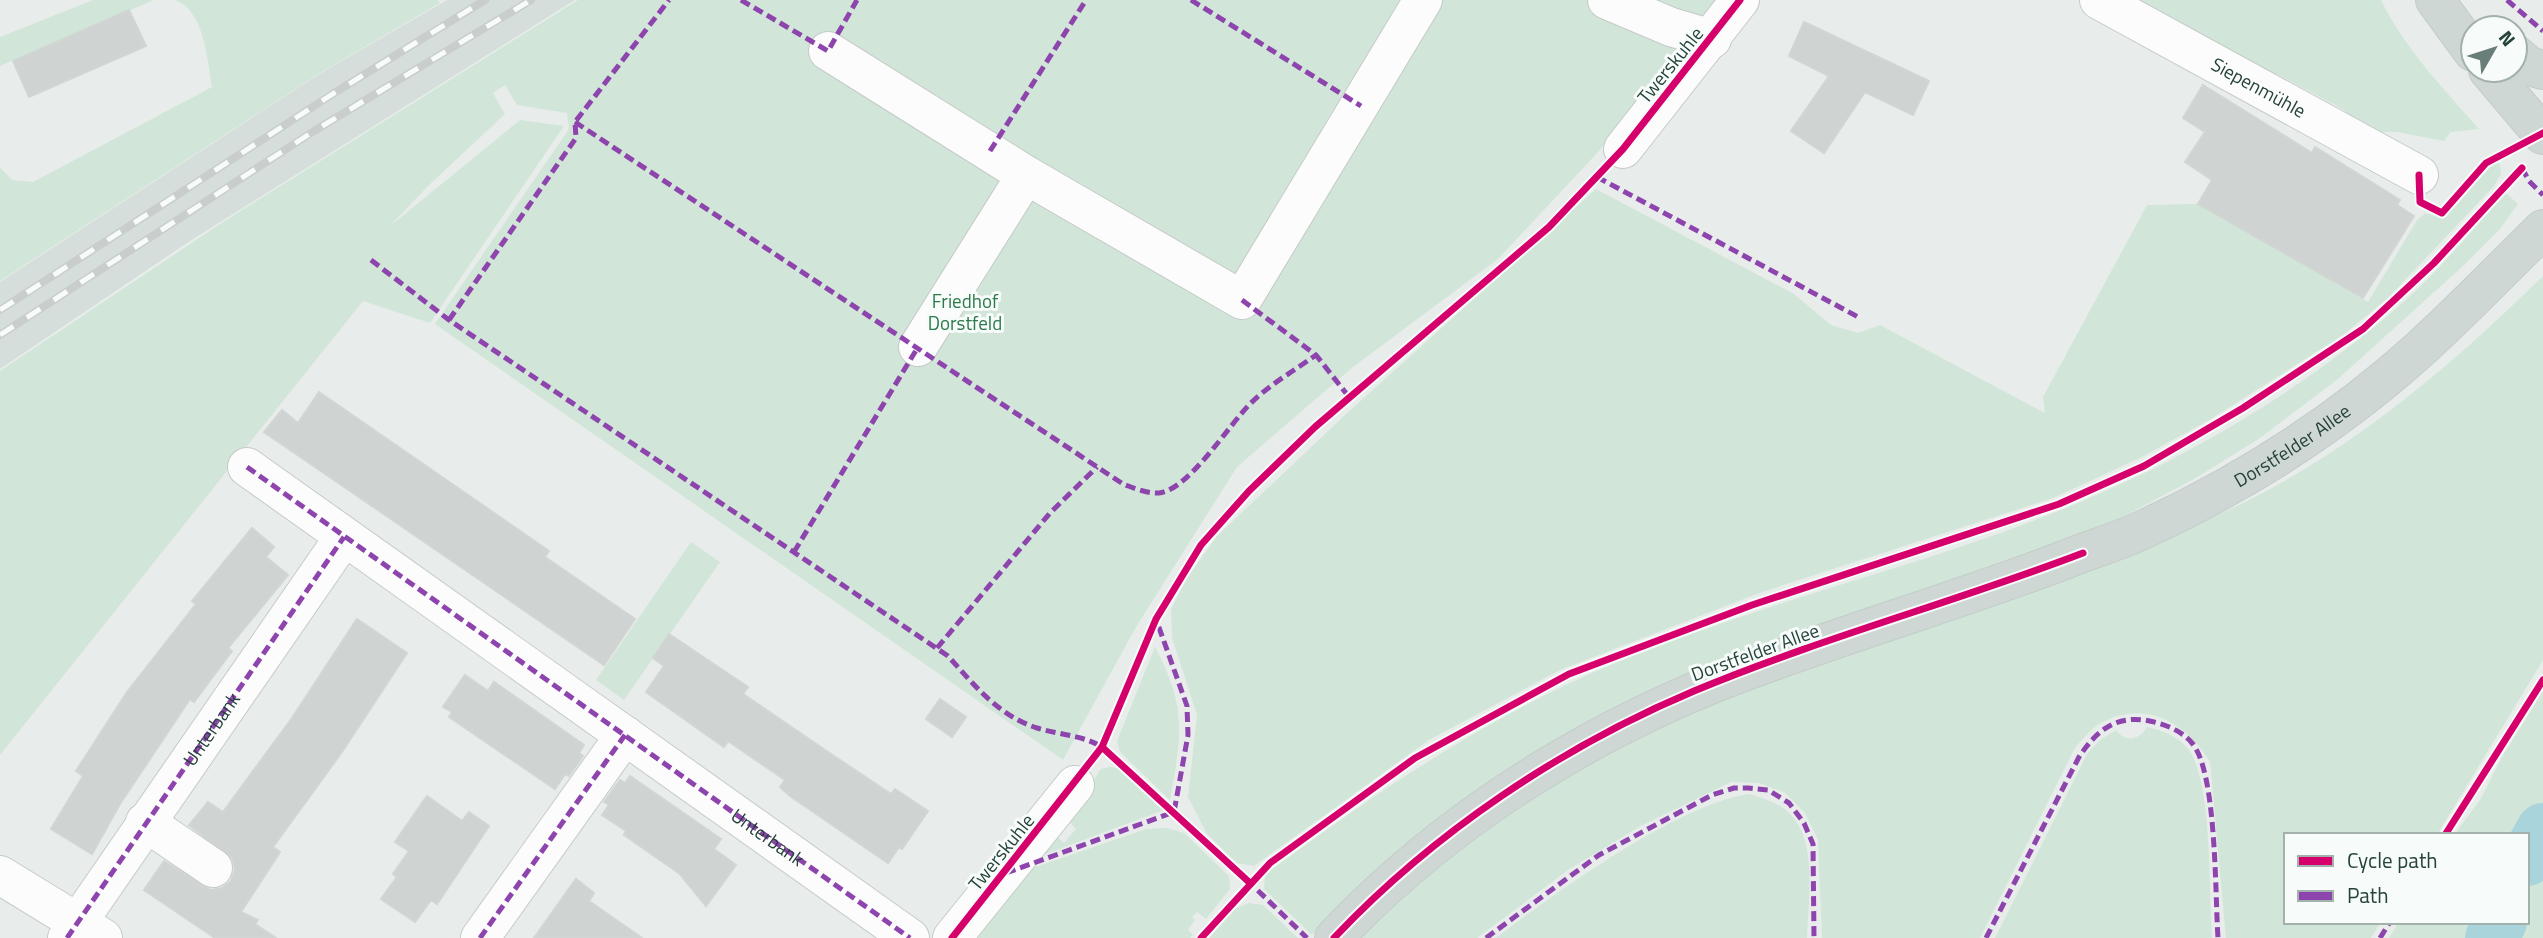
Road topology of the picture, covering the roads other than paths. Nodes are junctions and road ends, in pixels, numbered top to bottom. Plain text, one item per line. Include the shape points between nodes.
1 (1423, 0) edge
2 (1607, 0) edge
3 (1740, 0) edge
4 (2099, 0) edge
5 (2435, 0) edge
6 (2464, 0) edge
7 (2475, 14) edge
8 (2459, 33) edge
9 (1712, 38) junction
10 (828, 51) dead end
11 (2500, 84) edge
12 (2543, 135) edge
13 (1623, 149) dead end
14 (1026, 175) junction
15 (2419, 175) dead end
16 (2543, 229) edge
17 (918, 347) dead end
18 (247, 467) dead end
19 (344, 537) junction
20 (625, 735) junction
21 (1075, 785) dead end
22 (145, 822) junction
23 (213, 868) dead end
24 (0, 874) edge
25 (83, 932) edge
26 (481, 938) edge
27 (910, 938) edge
28 (952, 938) edge
29 (1334, 938) edge

1 - 14 street via 1242,300
2 - 9 street via 1671,27
3 - 9 street, Twerskuhle
4 - 15 street, Siepenmühle
5 - 8 main road
6 - 7 main road
9 - 13 street, Twerskuhle
10 - 14 street
11 - 12 main road
14 - 17 street
16 - 29 main road, Dorstfelder Allee via 2420,349 2349,408 2284,453 2138,533 1755,667 1617,727 1539,771 1464,823
18 - 19 street, Unterbank
19 - 20 street, Unterbank
19 - 22 street, Unterbank
20 - 26 street
20 - 27 street, Unterbank
21 - 28 street, Twerskuhle
22 - 23 street
22 - 25 street, Unterbank
24 - 25 street

